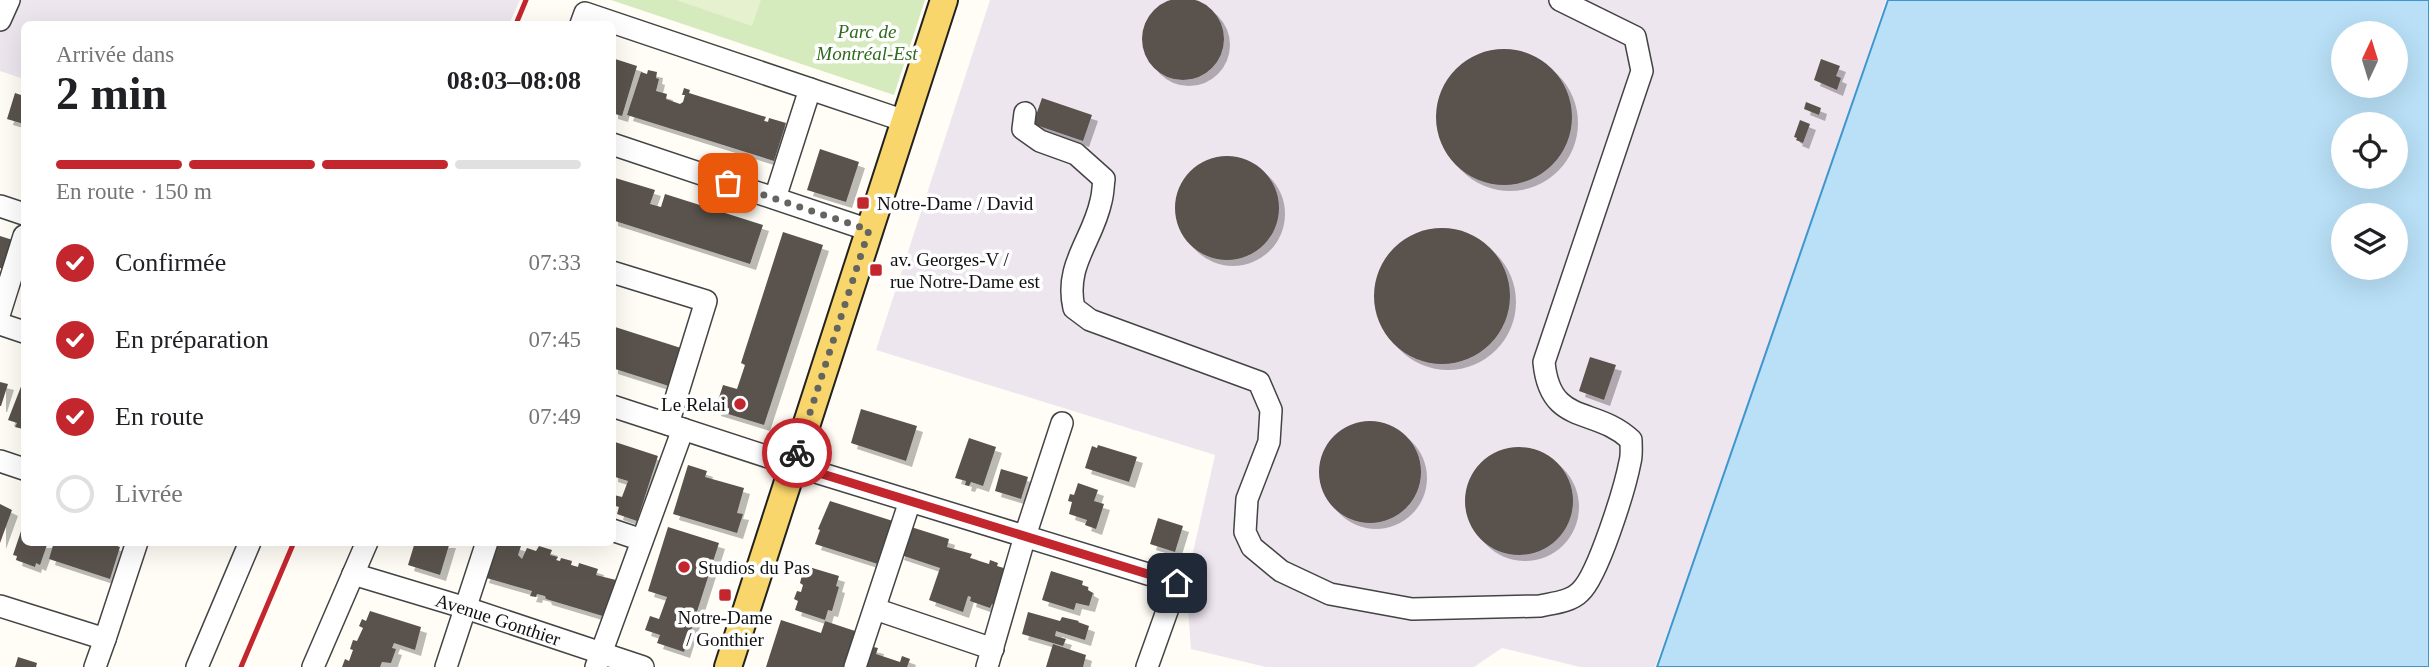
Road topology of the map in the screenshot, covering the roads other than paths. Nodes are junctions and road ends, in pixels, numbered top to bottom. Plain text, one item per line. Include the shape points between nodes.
1 (9, 0) edge
2 (944, 0) edge
3 (1560, 0) edge
4 (0, 20) edge
5 (582, 21) edge
6 (609, 21) edge
7 (616, 23) edge
8 (810, 89) junction
9 (1025, 113) dead end
10 (905, 121) junction
11 (616, 145) edge
12 (775, 198) junction
13 (0, 206) edge
14 (21, 213) edge
15 (869, 230) junction
16 (21, 246) edge
17 (616, 273) edge
18 (0, 312) edge
19 (0, 324) edge
20 (21, 331) edge
21 (616, 407) edge
22 (1062, 423) dead end
23 (676, 426) junction
24 (0, 461) edge
25 (793, 465) junction
26 (21, 468) edge
27 (910, 501) junction
28 (616, 531) edge
29 (1026, 536) junction
30 (642, 540) junction
31 (137, 546) edge
32 (247, 546) edge
33 (365, 546) edge
34 (486, 546) edge
35 (353, 574) junction
36 (0, 606) edge
37 (466, 608) junction
38 (875, 609) junction
39 (105, 639) junction
40 (990, 658) edge
41 (598, 660) edge
42 (95, 667) edge
43 (197, 667) edge
44 (313, 667) edge
45 (446, 667) edge
46 (643, 667) edge
47 (728, 667) edge
48 (855, 667) edge
49 (1147, 667) edge

1 - 4 street
2 - 10 main road
3 - 9 street via 1635,37 1642,71 1544,362 1555,399 1573,412 1617,427 1631,440 1631,460 1598,566 1578,594 1561,602 1412,609 1370,603 1330,594 1281,571 1252,547 1245,532 1247,499 1269,442 1271,410 1259,383 1090,320 1074,308 1070,290 1101,203 1104,179 1076,154 1023,130
5 - 6 street via 585,13
7 - 8 street
8 - 10 street
8 - 12 street
10 - 15 main road
11 - 12 street
12 - 15 street
13 - 14 street
15 - 25 main road
16 - 18 street
17 - 23 street via 706,301
19 - 20 street
21 - 23 street
22 - 29 street
23 - 25 street
23 - 30 street
24 - 26 street
25 - 27 street
25 - 47 main road
27 - 29 street
27 - 38 street
28 - 30 street
29 - 40 street
29 - 49 street via 1177,583
30 - 41 street
31 - 39 street
32 - 43 street
33 - 35 street
34 - 37 street
35 - 37 street, Avenue Gonthier
35 - 44 street
36 - 39 street
37 - 41 street, Avenue Gonthier
37 - 45 street
38 - 40 street
38 - 48 street
39 - 42 street
41 - 46 street, Avenue Gonthier

